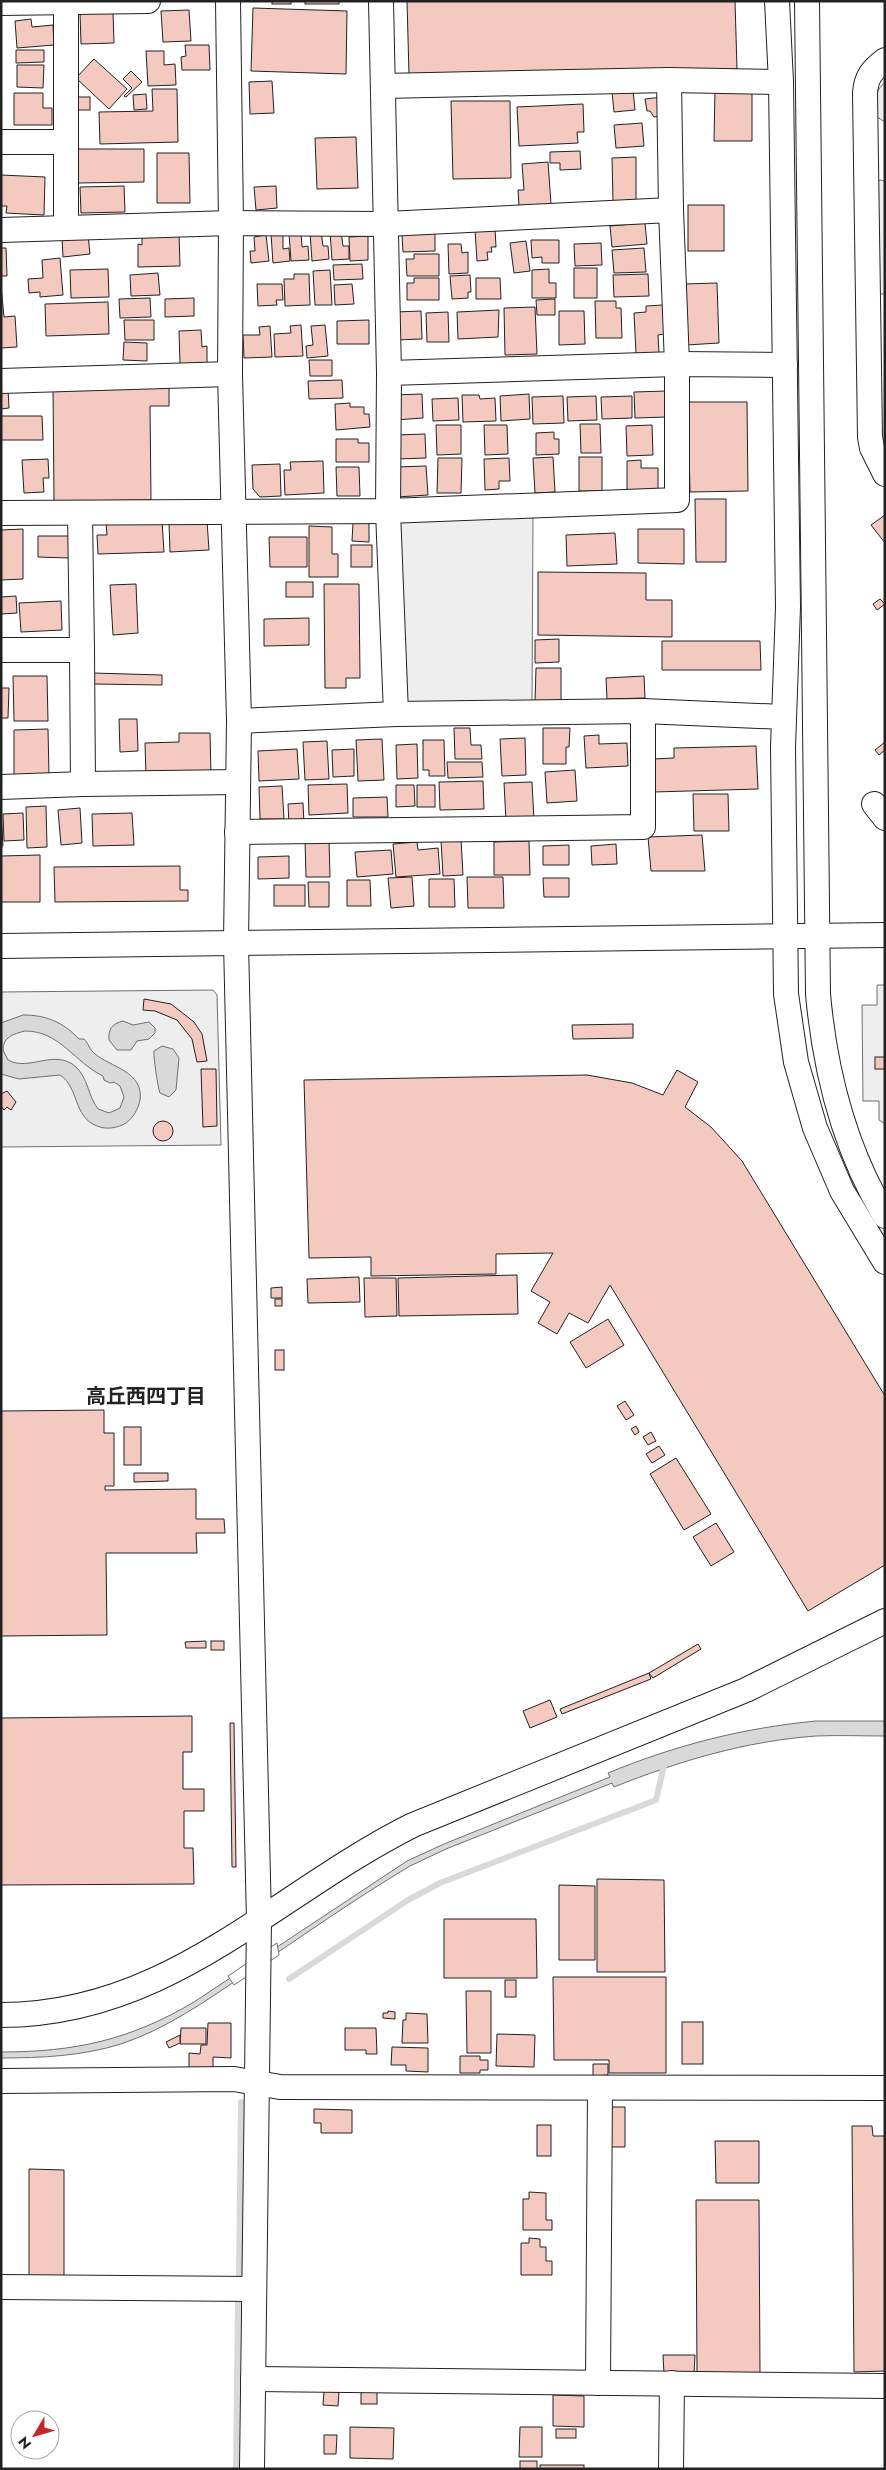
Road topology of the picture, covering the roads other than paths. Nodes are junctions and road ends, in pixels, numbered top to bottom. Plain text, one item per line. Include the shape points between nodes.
1 (148, 1) edge
2 (228, 1) edge
3 (382, 1) edge
4 (777, 1) edge
5 (807, 1) edge
6 (66, 2) edge
7 (1, 3) edge
8 (885, 60) edge
9 (669, 80) junction
10 (781, 82) junction
11 (384, 86) junction
12 (1, 142) edge
13 (66, 142) junction
14 (671, 210) junction
15 (231, 223) junction
16 (386, 224) junction
17 (66, 227) junction
18 (1, 230) edge
19 (677, 364) junction
20 (785, 365) junction
21 (389, 373) junction
22 (230, 374) junction
23 (1, 381) edge
24 (885, 474) edge
25 (234, 510) junction
26 (388, 511) junction
27 (80, 513) junction
28 (1, 514) edge
29 (1, 650) edge
30 (82, 650) junction
31 (643, 711) junction
32 (396, 714) junction
33 (784, 717) junction
34 (239, 721) junction
35 (238, 782) junction
36 (83, 784) junction
37 (1, 787) edge
38 (237, 832) junction
39 (885, 935) edge
40 (785, 936) junction
41 (818, 936) junction
42 (236, 943) junction
43 (1, 946) edge
44 (885, 1216) edge
45 (885, 1262) edge
46 (885, 1621) edge
47 (259, 1920) junction
48 (1, 2015) edge
49 (1, 2081) edge
50 (257, 2083) junction
51 (600, 2088) junction
52 (885, 2088) edge
53 (1, 2287) edge
54 (254, 2289) junction
55 (253, 2379) junction
56 (598, 2383) junction
57 (672, 2384) junction
58 (885, 2386) edge
59 (252, 2469) edge
60 (671, 2469) edge

1 - 6 street
2 - 15 street
3 - 11 street
4 - 10 street
5 - 41 street
6 - 7 street
6 - 13 street
8 - 24 street via 871,71 865,93 870,438
9 - 10 street
9 - 11 street
9 - 14 street
10 - 20 street
11 - 16 street
12 - 13 street
13 - 17 street
14 - 16 street
14 - 19 street
15 - 16 street
15 - 17 street
15 - 22 street
16 - 21 street
17 - 18 street
19 - 20 street
19 - 21 street
19 - 26 street via 677,500
20 - 33 street via 788,607
21 - 26 street
22 - 23 street
22 - 25 street
25 - 26 street
25 - 27 street
25 - 34 street
26 - 32 street
27 - 28 street
27 - 30 street
29 - 30 street
30 - 36 street
31 - 32 street
31 - 33 street
31 - 38 street via 643,826
32 - 34 street
33 - 40 street
34 - 35 street
35 - 36 street
35 - 38 street
36 - 37 street
38 - 42 street
39 - 41 street
40 - 41 street
40 - 42 street
40 - 45 street via 790,1028 804,1096 842,1191
41 - 44 street via 821,1027 833,1090 853,1152
42 - 43 street
42 - 47 street
46 - 47 street via 746,1690 412,1825
47 - 48 street via 197,1960 138,1988 74,2007
47 - 50 street
49 - 50 street via 234,2079
50 - 51 street via 280,2087
50 - 54 street
51 - 52 street
51 - 56 street
53 - 54 street
54 - 55 street
55 - 56 street
55 - 59 street
56 - 57 street
57 - 58 street
57 - 60 street

